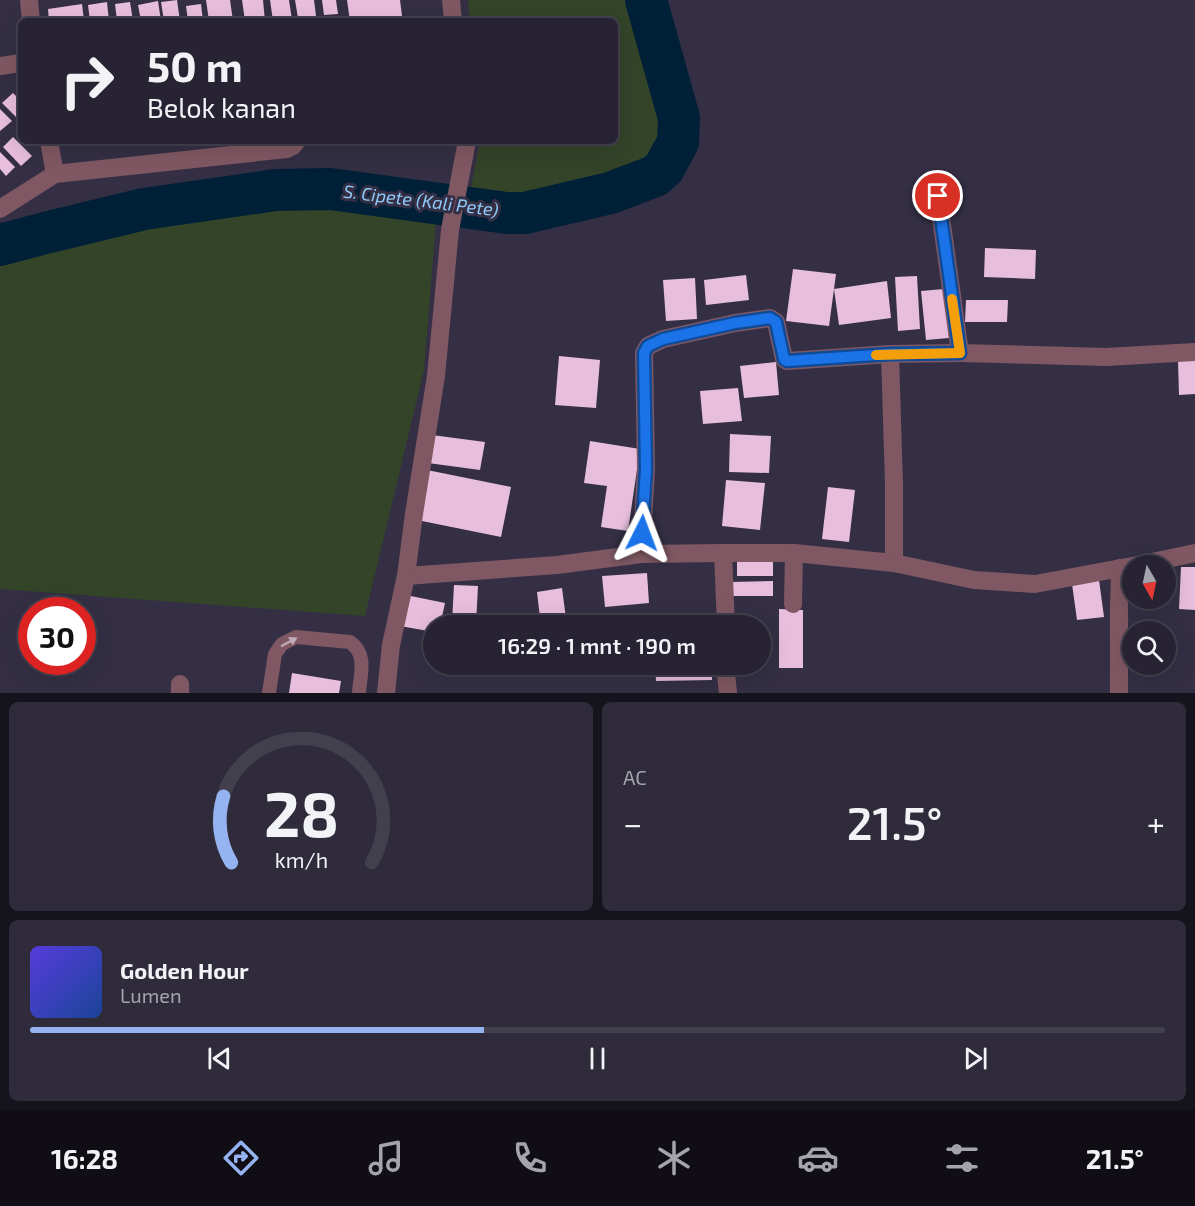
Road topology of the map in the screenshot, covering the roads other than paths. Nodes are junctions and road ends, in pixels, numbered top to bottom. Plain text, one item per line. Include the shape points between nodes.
1 (29, 0) edge
2 (451, 0) edge
3 (31, 18) edge
4 (453, 18) edge
5 (18, 63) edge
6 (0, 66) edge
7 (50, 144) edge
8 (295, 144) edge
9 (466, 144) edge
10 (55, 174) junction
11 (938, 196) dead end
12 (0, 209) edge
13 (1195, 352) edge
14 (960, 353) junction
15 (890, 354) junction
16 (794, 552) junction
17 (723, 553) junction
18 (1195, 553) edge
19 (641, 554) junction
20 (1176, 557) edge
21 (894, 563) junction
22 (1122, 567) edge
23 (406, 576) junction
24 (1122, 596) edge
25 (793, 604) dead end
26 (726, 615) edge
27 (726, 675) edge
28 (269, 693) edge
29 (359, 693) edge
30 (386, 693) edge
31 (728, 693) edge
32 (1119, 693) edge

1 - 3 street
2 - 4 street
5 - 6 street
7 - 10 street
8 - 10 street via 287,149
9 - 23 street via 450,230 436,376
10 - 12 street
11 - 14 street
13 - 14 street via 1106,357
14 - 15 street
15 - 19 street via 787,361 776,322 770,318 663,339 648,346 644,353 646,469
15 - 21 street
16 - 17 street
16 - 21 street
16 - 25 street
17 - 19 street
17 - 26 street
18 - 20 street
19 - 23 street via 557,565
21 - 22 street via 974,580 1035,584
23 - 30 street via 391,645
24 - 32 street
27 - 31 street
28 -> 29 lane via 275,654 282,644 296,637 350,642 357,647 362,656

